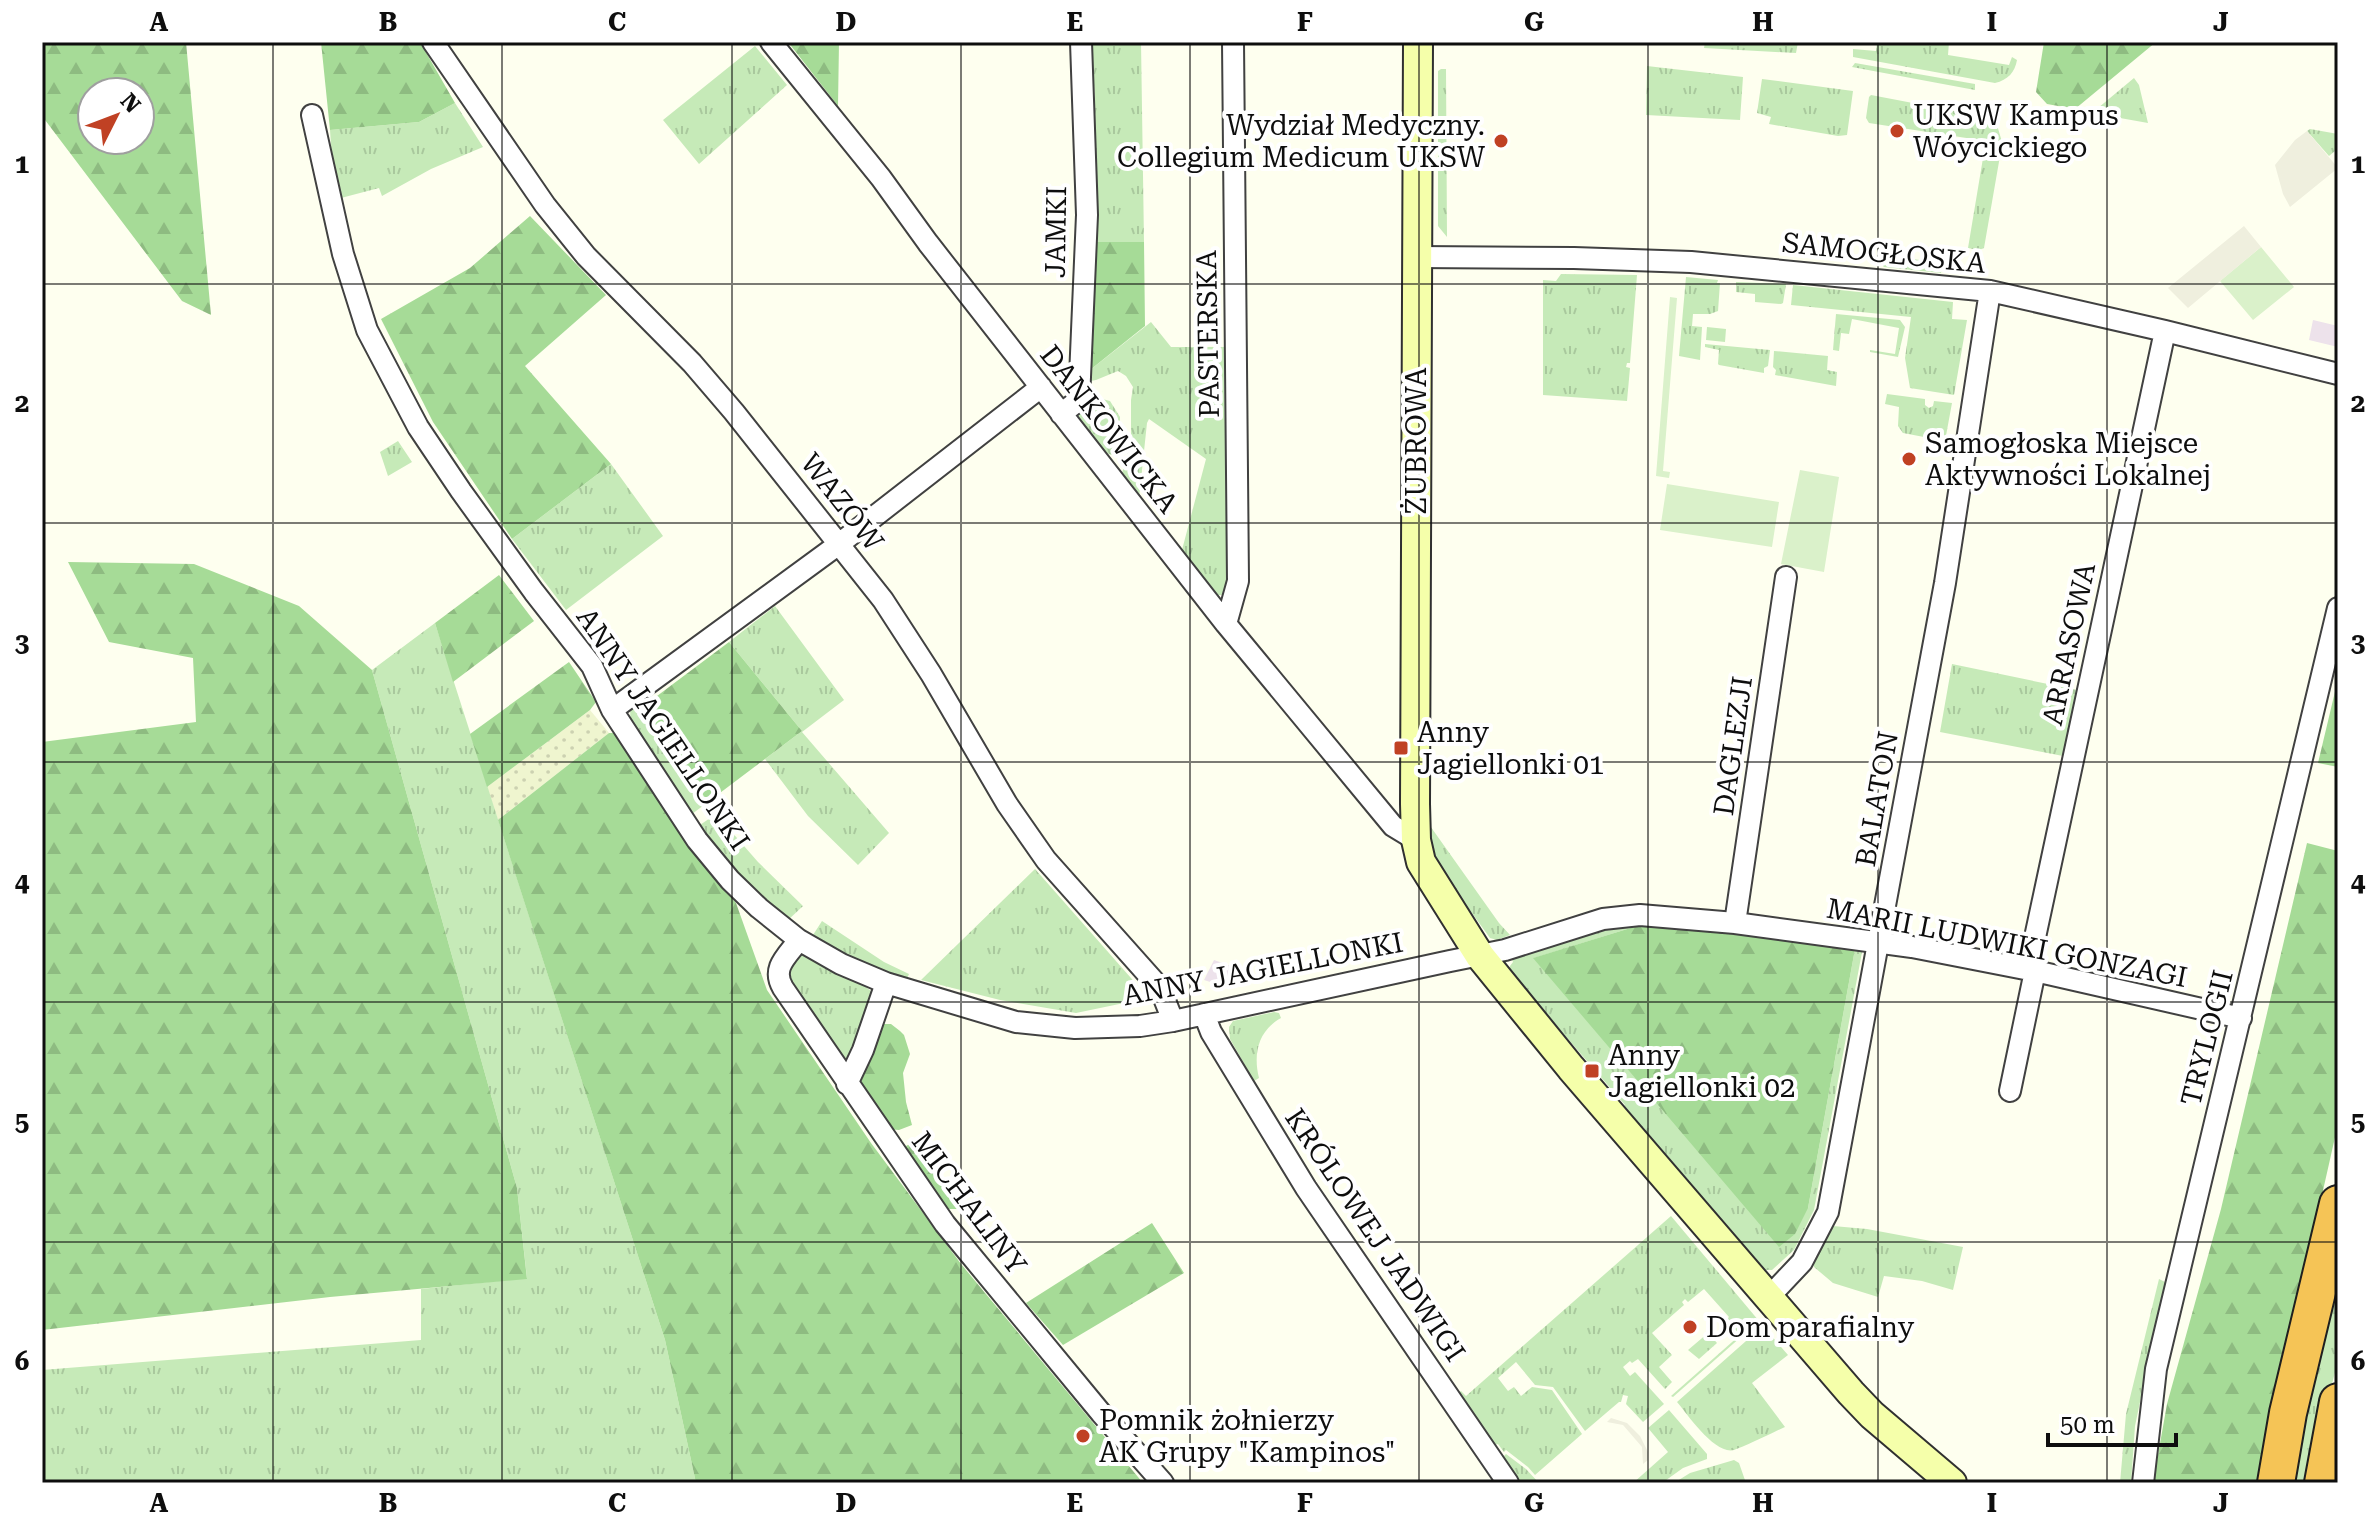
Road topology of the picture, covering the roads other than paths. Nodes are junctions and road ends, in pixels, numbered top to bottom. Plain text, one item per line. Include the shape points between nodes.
1 (433, 42) edge
2 (771, 42) edge
3 (1081, 42) edge
4 (1233, 42) edge
5 (1418, 42) edge
6 (312, 115) dead end
7 (1416, 257) junction
8 (1990, 291) junction
9 (2165, 331) junction
10 (2338, 374) edge
11 (1041, 387) junction
12 (1061, 414) junction
13 (839, 544) junction
14 (1786, 577) dead end
15 (2338, 608) edge
16 (1226, 624) junction
17 (612, 710) junction
18 (1416, 840) junction
19 (1735, 923) junction
20 (799, 940) junction
21 (1878, 944) junction
22 (1480, 956) junction
23 (2031, 970) junction
24 (886, 983) junction
25 (1204, 1014) junction
26 (2241, 1018) junction
27 (1173, 1021) junction
28 (847, 1084) junction
29 (2010, 1091) dead end
30 (2338, 1204) edge
31 (1768, 1298) junction
32 (2338, 1402) edge
33 (1163, 1483) edge
34 (1508, 1483) edge
35 (1952, 1483) edge
36 (2143, 1483) edge
37 (2276, 1483) edge
38 (2323, 1483) edge

1 - 13 street, WAZÓW via 586,256 692,363
2 - 11 street, DANKOWICKA
3 - 12 street, JAMKI via 1087,215 1079,400
4 - 16 street, PASTERSKA via 1238,581
5 - 7 street, ŻUBROWA
6 - 17 street, ANNY JAGIELLONKI via 343,254 367,330 387,372 461,491 592,666
7 - 8 street, SAMOGŁOSKA via 1691,262
7 - 18 street, ŻUBROWA
8 - 9 street, SAMOGŁOSKA
8 - 21 street, BALATON via 1945,583
9 - 10 street, SAMOGŁOSKA
9 - 23 street, ARRASOWA
11 - 12 street, DANKOWICKA
11 - 13 street
12 - 16 street, DANKOWICKA
13 - 17 street
13 - 27 street, WAZÓW via 901,627 1046,860 1153,978
14 - 19 street, DAGLEZJI
15 - 26 street, TRYLOGII
16 - 18 street, DANKOWICKA via 1393,826
17 - 20 street, ANNY JAGIELLONKI via 697,840 730,880
18 - 22 street via 1421,862
19 - 21 street, MARII LUDWIKI GONZAGI
19 - 22 street, MARII LUDWIKI GONZAGI via 1627,915
20 - 24 street, ANNY JAGIELLONKI
20 - 28 street, MICHALINY via 777,977
21 - 23 street, MARII LUDWIKI GONZAGI
21 - 31 street, BALATON via 1828,1212 1802,1262
22 - 25 street, ANNY JAGIELLONKI
22 - 31 street
23 - 26 street, MARII LUDWIKI GONZAGI
23 - 29 street, ARRASOWA
24 - 27 street, ANNY JAGIELLONKI via 1016,1022 1075,1028
24 - 28 street
25 - 27 street, ANNY JAGIELLONKI
25 - 34 street, KRÓLOWEJ JADWIGI via 1306,1188
26 - 36 street, TRYLOGII via 2156,1369
28 - 33 street, MICHALINY via 945,1224
30 - 37 highway
31 - 35 street via 1872,1415
32 - 38 highway

